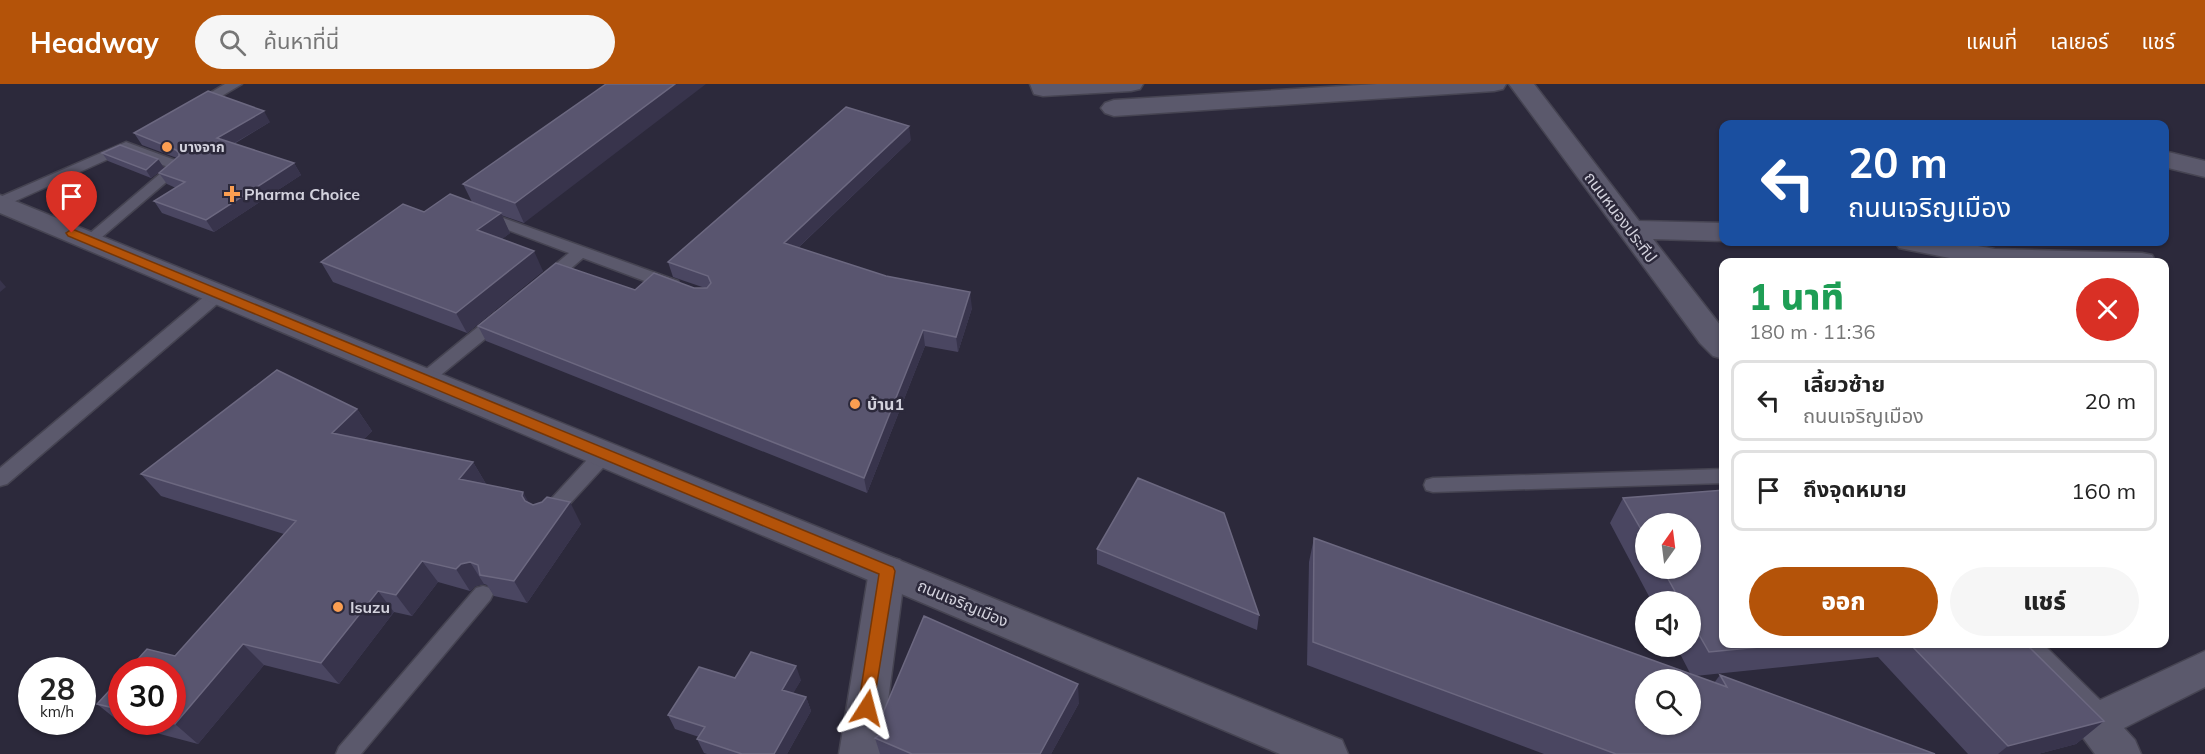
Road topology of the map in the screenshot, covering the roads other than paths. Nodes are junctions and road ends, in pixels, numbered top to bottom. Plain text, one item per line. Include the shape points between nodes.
1 (235, 84) edge
2 (1042, 84) edge
3 (1131, 84) edge
4 (1494, 84) edge
5 (1521, 84) edge
6 (1114, 108) dead end
7 (185, 112) edge
8 (146, 135) edge
9 (126, 146) junction
10 (2169, 160) edge
11 (2205, 169) edge
12 (0, 203) edge
13 (468, 210) edge
14 (1631, 230) junction
15 (1719, 232) edge
16 (90, 240) junction
17 (1930, 246) edge
18 (581, 251) junction
19 (1995, 258) edge
20 (535, 289) edge
21 (686, 290) edge
22 (218, 294) junction
23 (517, 304) edge
24 (1719, 343) edge
25 (424, 379) junction
26 (604, 454) junction
27 (1719, 476) edge
28 (0, 479) edge
29 (1433, 485) dead end
30 (546, 517) edge
31 (887, 571) junction
32 (483, 594) edge
33 (2022, 648) edge
34 (2205, 668) edge
35 (2095, 722) junction
36 (347, 754) edge
37 (860, 754) edge
38 (1327, 754) edge
39 (2120, 754) edge

1 - 7 lane
2 - 3 street via 1043,89
4 - 6 street
5 - 14 street, ถนนหนองประทีป
8 - 9 lane
9 - 12 lane
9 - 16 lane via 178,166
10 - 11 street
12 - 16 street, ถนนเจริญเมือง
13 - 18 lane
14 - 15 street
14 - 24 street, ถนนหนองประทีป
16 - 22 street, ถนนเจริญเมือง
17 - 19 street
18 - 20 lane
18 - 21 lane
22 - 25 street, ถนนเจริญเมือง
22 - 28 lane
23 - 25 lane
25 - 26 street, ถนนเจริญเมือง
26 - 30 lane
26 - 31 street, ถนนเจริญเมือง
27 - 29 lane
31 - 37 street
31 - 38 street, ถนนเจริญเมือง
32 - 36 lane
33 - 35 street
34 - 35 street
35 - 39 street

